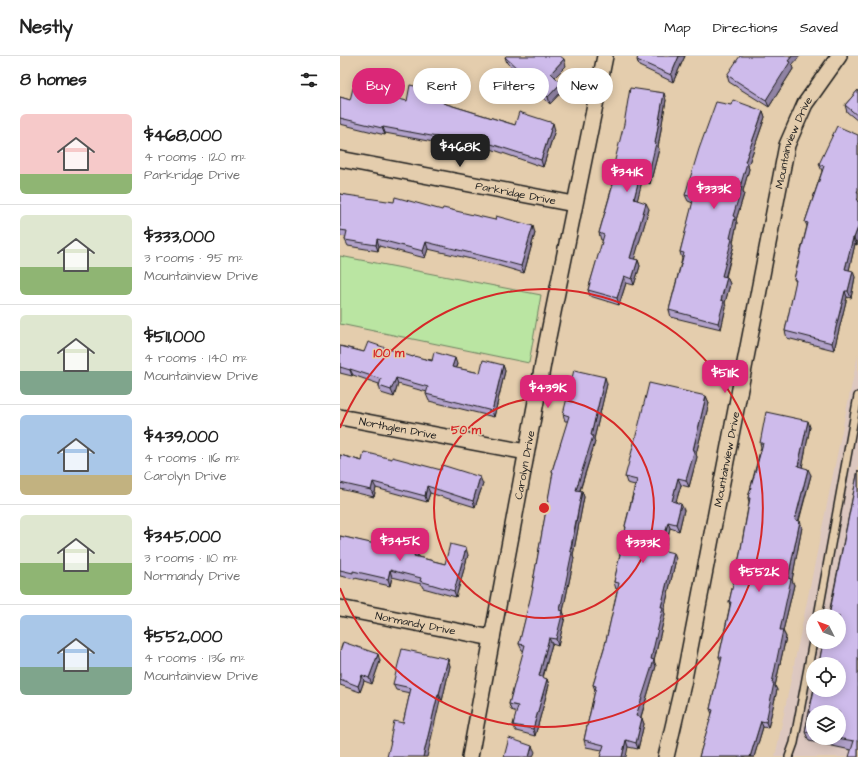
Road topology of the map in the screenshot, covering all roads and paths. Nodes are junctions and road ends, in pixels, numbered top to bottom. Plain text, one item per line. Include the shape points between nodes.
1 (605, 56) edge
2 (840, 56) edge
3 (340, 159) edge
4 (574, 204) junction
5 (858, 400) edge
6 (340, 417) edge
7 (526, 452) junction
8 (340, 608) edge
9 (819, 609) edge
10 (492, 638) junction
11 (812, 649) edge
12 (470, 757) edge
13 (666, 757) edge
14 (789, 757) edge

1 - 4 street, Carolyn Drive
2 - 13 street, Mountainview Drive via 805,104 787,145 683,684
3 - 4 street, Parkridge Drive
4 - 7 street, Carolyn Drive
5 - 9 lane
6 - 7 street, Northglen Drive
7 - 10 street, Carolyn Drive
8 - 10 street, Normandy Drive
10 - 12 street, Carolyn Drive
11 - 14 lane via 794,743

